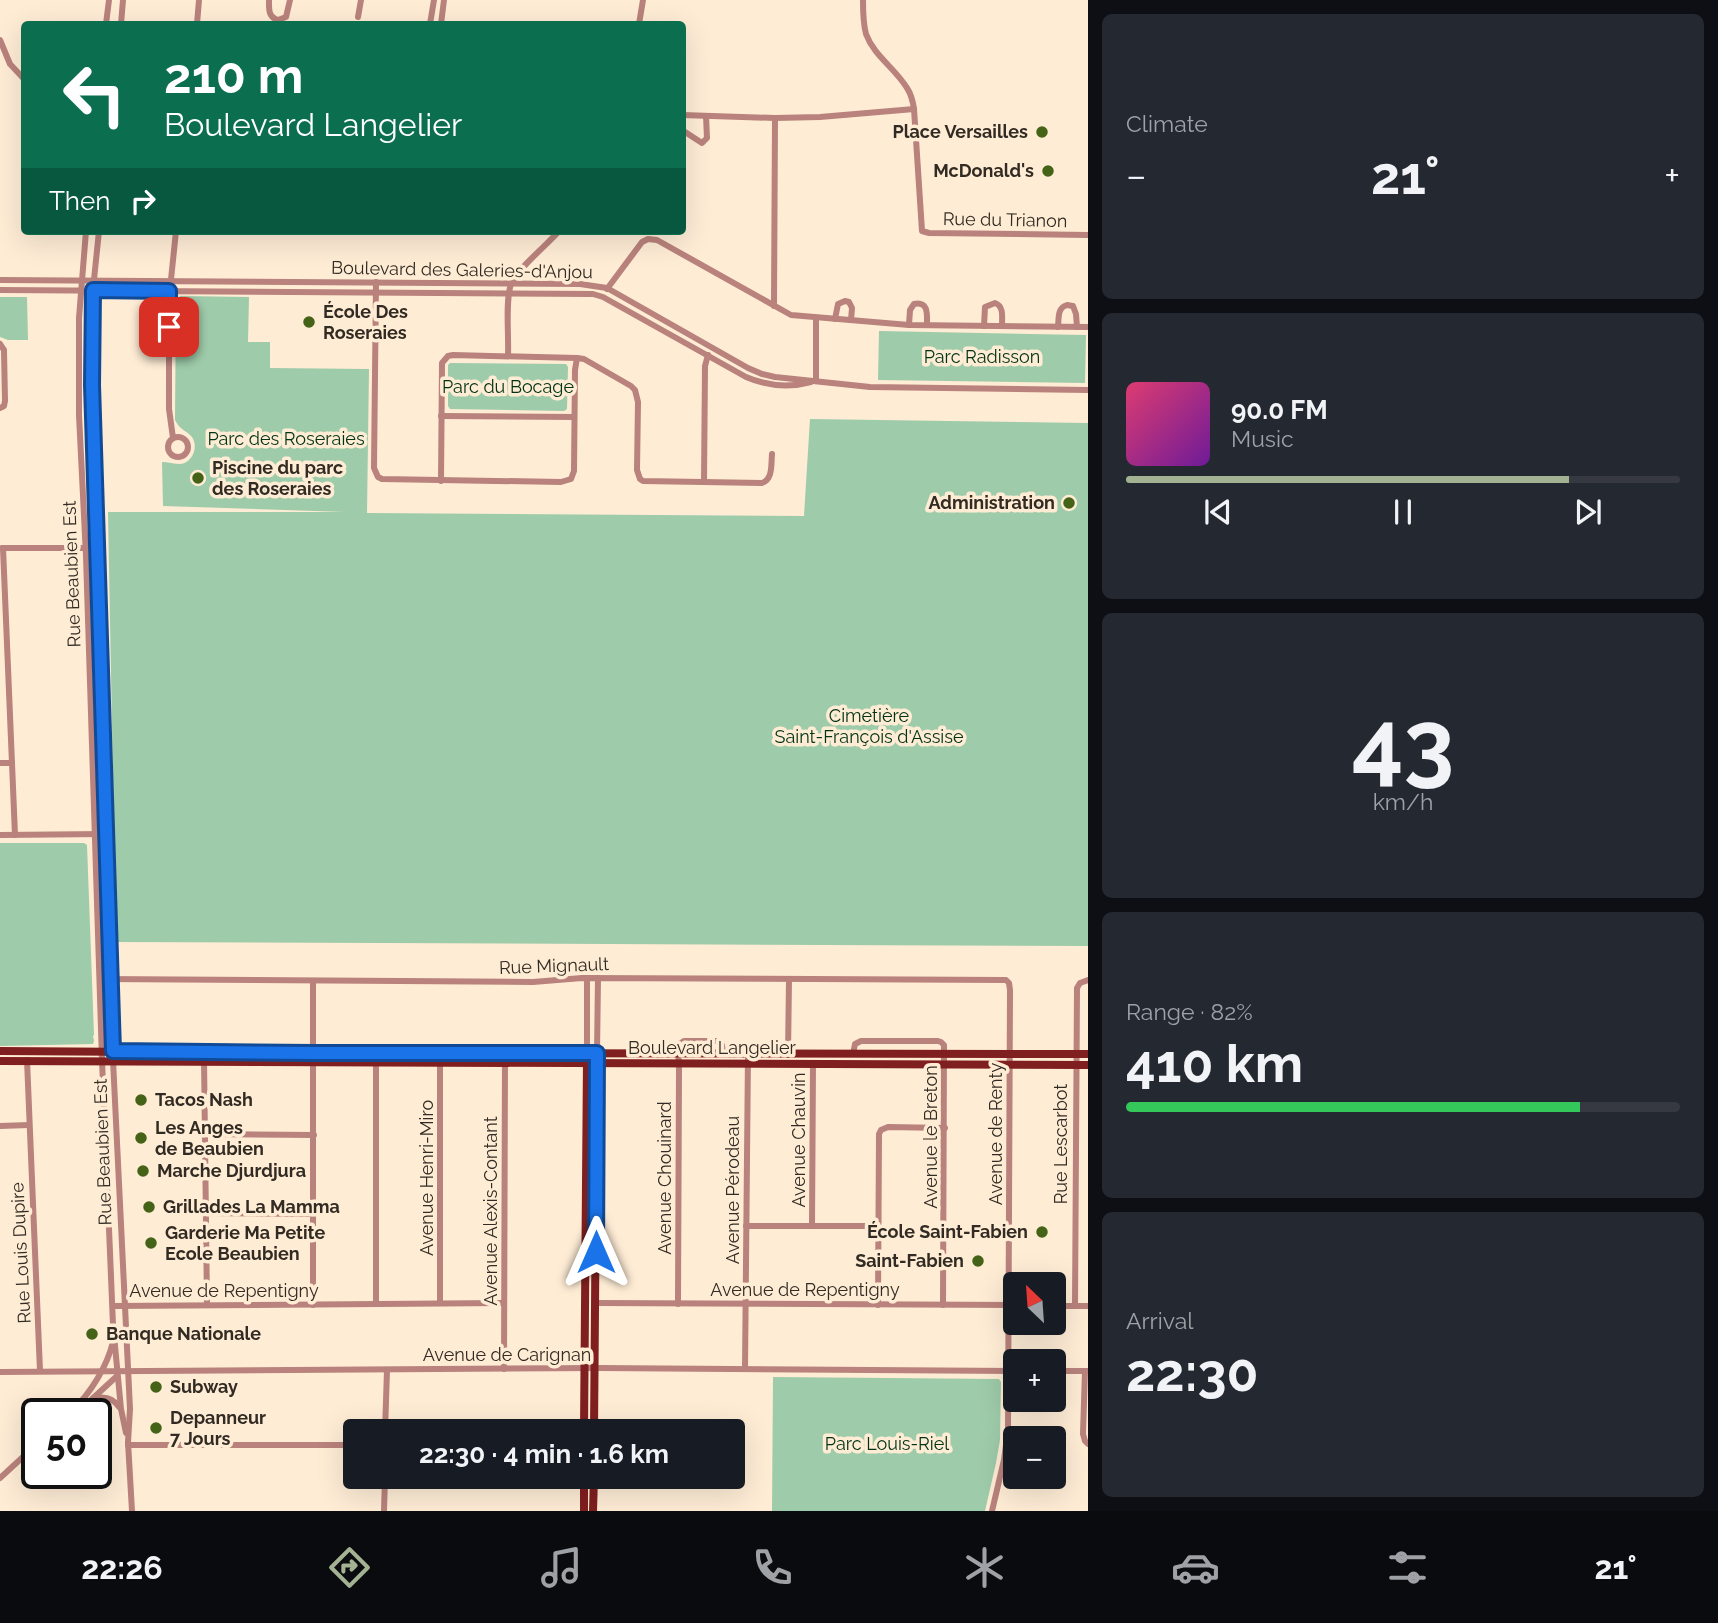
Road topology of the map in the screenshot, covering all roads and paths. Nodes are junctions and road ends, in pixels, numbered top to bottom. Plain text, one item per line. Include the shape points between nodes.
1 (109, 0) edge
2 (123, 0) edge
3 (199, 0) edge
4 (270, 0) edge
5 (290, 0) edge
6 (361, 0) edge
7 (434, 0) edge
8 (444, 0) edge
9 (643, 0) edge
10 (863, 0) edge
11 (358, 18) dead end
12 (106, 21) edge
13 (121, 21) edge
14 (197, 21) edge
15 (430, 21) edge
16 (441, 21) edge
17 (640, 21) edge
18 (0, 40) edge
19 (21, 76) edge
20 (914, 109) junction
21 (686, 115) edge
22 (706, 116) junction
23 (775, 118) junction
24 (686, 133) edge
25 (86, 235) edge
26 (99, 235) edge
27 (176, 235) edge
28 (555, 235) edge
29 (1088, 235) edge
30 (0, 279) edge
31 (82, 279) junction
32 (94, 279) junction
33 (171, 280) junction
34 (376, 282) junction
35 (512, 283) junction
36 (607, 288) junction
37 (0, 290) edge
38 (81, 290) junction
39 (93, 290) junction
40 (169, 291) junction
41 (376, 292) junction
42 (509, 293) junction
43 (603, 298) junction
44 (774, 306) junction
45 (816, 318) junction
46 (835, 319) junction
47 (851, 320) junction
48 (909, 325) junction
49 (927, 325) junction
50 (984, 326) junction
51 (1002, 326) junction
52 (1058, 327) junction
53 (1077, 327) junction
54 (1088, 327) edge
55 (0, 344) edge
56 (712, 347) junction
57 (508, 356) junction
58 (707, 356) junction
59 (577, 358) junction
60 (816, 381) junction
61 (1088, 390) edge
62 (0, 408) edge
63 (93, 414) junction
64 (79, 415) junction
65 (441, 416) junction
66 (574, 418) junction
67 (173, 438) dead end
68 (772, 454) dead end
69 (441, 481) junction
70 (704, 482) junction
71 (1, 548) edge
72 (86, 548) junction
73 (98, 548) junction
74 (3, 620) edge
75 (88, 626) junction
76 (100, 626) junction
77 (5, 692) edge
78 (0, 763) edge
79 (12, 763) junction
80 (95, 834) junction
81 (106, 834) junction
82 (0, 835) edge
83 (15, 835) junction
84 (587, 978) junction
85 (598, 978) junction
86 (100, 979) junction
87 (111, 979) junction
88 (789, 979) junction
89 (1088, 980) edge
90 (313, 982) junction
91 (1008, 982) joint
92 (0, 1051) edge
93 (27, 1051) junction
94 (376, 1053) junction
95 (440, 1053) junction
96 (587, 1053) junction
97 (597, 1053) junction
98 (678, 1053) junction
99 (505, 1054) junction
100 (748, 1054) junction
101 (788, 1054) junction
102 (813, 1054) junction
103 (853, 1054) junction
104 (945, 1054) junction
105 (1011, 1054) junction
106 (1076, 1054) junction
107 (1088, 1054) edge
108 (102, 1056) junction
109 (113, 1056) junction
110 (204, 1057) junction
111 (313, 1058) junction
112 (0, 1061) edge
113 (27, 1061) junction
114 (376, 1063) junction
115 (440, 1064) junction
116 (505, 1064) junction
117 (587, 1064) junction
118 (597, 1064) junction
119 (679, 1064) junction
120 (748, 1064) junction
121 (788, 1064) junction
122 (813, 1064) junction
123 (945, 1064) junction
124 (1011, 1065) junction
125 (1076, 1065) junction
126 (1088, 1065) edge
127 (29, 1125) junction
128 (0, 1126) edge
129 (945, 1128) junction
130 (206, 1134) junction
131 (314, 1135) junction
132 (107, 1185) junction
133 (119, 1185) junction
134 (207, 1213) junction
135 (314, 1214) junction
136 (746, 1226) junction
137 (812, 1226) junction
138 (878, 1226) junction
139 (122, 1256) junction
140 (110, 1257) junction
141 (1012, 1272) edge
142 (440, 1303) junction
143 (504, 1303) junction
144 (595, 1303) junction
145 (376, 1304) junction
146 (678, 1304) junction
147 (746, 1304) junction
148 (207, 1305) junction
149 (313, 1305) junction
150 (878, 1305) junction
151 (943, 1305) junction
152 (1003, 1305) edge
153 (113, 1306) junction
154 (124, 1306) junction
155 (1066, 1306) edge
156 (1075, 1306) junction
157 (1088, 1306) edge
158 (114, 1335) junction
159 (584, 1368) junction
160 (594, 1368) junction
161 (504, 1369) junction
162 (745, 1369) junction
163 (387, 1370) junction
164 (40, 1371) junction
165 (103, 1371) junction
166 (122, 1371) junction
167 (1003, 1371) edge
168 (1066, 1371) edge
169 (1086, 1371) edge
170 (0, 1372) edge
171 (84, 1398) edge
172 (93, 1398) edge
173 (112, 1399) edge
174 (121, 1409) junction
175 (1009, 1412) edge
176 (385, 1419) edge
177 (584, 1419) edge
178 (594, 1419) edge
179 (128, 1443) junction
180 (1088, 1444) edge
181 (343, 1446) edge
182 (21, 1459) edge
183 (0, 1478) edge
184 (385, 1489) edge
185 (584, 1489) edge
186 (594, 1489) edge
187 (132, 1511) edge
188 (384, 1511) edge
189 (584, 1511) edge
190 (593, 1511) edge
191 (992, 1511) edge

1 - 12 street
2 - 13 street
3 - 14 street
4 - 5 street via 268,10 278,20 286,17
6 - 11 street
7 - 15 street
8 - 16 street
9 - 17 street
10 - 20 street via 870,43 905,85
18 - 19 street via 10,64
20 - 23 street
20 - 29 street, Rue du Trianon via 922,231
21 - 22 street
22 - 23 street
22 - 24 street via 705,141 698,142
23 - 44 street
25 - 31 street, Rue Beaubien Est
26 - 32 street, Rue Beaubien Est
27 - 33 street
28 - 35 street
30 - 31 street, Boulevard des Galeries-d'Anjou
31 - 32 street, Boulevard des Galeries-d'Anjou
31 - 38 street, Rue Beaubien Est
32 - 33 street, Boulevard des Galeries-d'Anjou
32 - 39 street, Rue Beaubien Est
33 - 34 street, Boulevard des Galeries-d'Anjou
33 - 40 street
34 - 35 street, Boulevard des Galeries-d'Anjou
34 - 41 street
35 - 36 street, Boulevard des Galeries-d'Anjou
35 - 42 street
36 - 43 street
36 - 44 street via 642,242 651,239
36 - 56 street, Boulevard des Galeries-d'Anjou
37 - 38 street, Boulevard des Galeries-d'Anjou
38 - 39 street, Boulevard des Galeries-d'Anjou
38 - 64 street, Rue Beaubien Est
39 - 40 street, Boulevard des Galeries-d'Anjou
39 - 63 street, Rue Beaubien Est
40 - 41 street, Boulevard des Galeries-d'Anjou
40 - 67 street
41 - 42 street, Boulevard des Galeries-d'Anjou
41 - 69 street via 375,473 387,481
42 - 43 street, Boulevard des Galeries-d'Anjou via 586,293
42 - 57 street
43 - 58 street, Boulevard des Galeries-d'Anjou
44 - 45 street via 791,315
45 - 46 street
45 - 60 street
46 - 47 street
46 - 47 street via 838,304 845,301 851,304
47 - 48 street
48 - 49 street
48 - 49 street via 910,310 918,303 925,306
49 - 50 street
50 - 51 street
50 - 51 street via 985,307 998,303
51 - 52 street
52 - 53 street
52 - 53 street via 1059,311 1067,305 1075,310
53 - 54 street
55 - 62 street via 5,401
56 - 58 street
56 - 60 street, Boulevard des Galeries-d'Anjou via 762,374
57 - 59 street
57 - 65 street via 453,355 444,359
58 - 60 street, Boulevard des Galeries-d'Anjou via 757,382 787,386
58 - 70 street
59 - 66 street
59 - 70 street via 635,390 640,479
60 - 61 street via 870,387
63 - 64 street
63 - 73 street, Rue Beaubien Est
64 - 72 street, Rue Beaubien Est
65 - 66 street
65 - 69 street
66 - 69 street via 571,479
68 - 70 street via 765,482
71 - 72 street
71 - 74 street
72 - 73 street
72 - 75 street, Rue Beaubien Est
73 - 76 street, Rue Beaubien Est
74 - 77 street
75 - 76 street
75 - 80 street, Rue Beaubien Est
76 - 81 street, Rue Beaubien Est
77 - 79 street
78 - 79 street
79 - 83 street
80 - 81 street
80 - 83 street
80 - 86 street, Rue Beaubien Est
81 - 87 street, Rue Beaubien Est
82 - 83 street
84 - 85 street, Rue Mignault
84 - 90 street, Rue Mignault
84 - 96 street
85 - 88 street, Rue Mignault
85 - 97 street
86 - 87 street, Rue Mignault
86 - 108 street, Rue Beaubien Est
87 - 90 street, Rue Mignault
87 - 109 street, Rue Beaubien Est
88 - 91 street, Rue Mignault
88 - 101 street, Avenue Chauvin
89 - 106 street, Rue Lescarbot via 1077,988
90 - 111 street
91 - 105 street, Avenue de Renty
92 - 93 main road, Boulevard Langelier
93 - 108 main road, Boulevard Langelier
93 - 113 street, Rue Louis Dupire
94 - 95 main road, Boulevard Langelier
94 - 111 main road, Boulevard Langelier
94 - 114 street
95 - 99 main road, Boulevard Langelier
95 - 115 street, Avenue Henri-Miro
96 - 97 main road, Boulevard Langelier
96 - 99 main road, Boulevard Langelier
96 - 117 main road
97 - 98 main road, Boulevard Langelier
97 - 118 main road
98 - 100 main road, Boulevard Langelier
98 - 119 street, Avenue Chouinard
99 - 116 street, Avenue Alexis-Contant
100 - 101 main road, Boulevard Langelier
100 - 120 street, Avenue Pérodeau
101 - 102 main road, Boulevard Langelier
101 - 121 street, Avenue Chauvin
102 - 103 main road, Boulevard Langelier
102 - 122 street, Avenue Chauvin
103 - 104 main road, Boulevard Langelier
103 - 104 street, Boulevard Langelier via 861,1041 941,1041
104 - 105 main road, Boulevard Langelier
104 - 123 street, Avenue le Breton
105 - 106 main road, Boulevard Langelier
105 - 124 street, Avenue de Renty
106 - 107 main road, Boulevard Langelier
106 - 125 street, Rue Lescarbot
108 - 109 main road, Boulevard Langelier
108 - 113 main road, Boulevard Langelier
108 - 132 street, Rue Beaubien Est
109 - 110 main road, Boulevard Langelier
109 - 133 street, Rue Beaubien Est
110 - 111 main road, Boulevard Langelier
110 - 130 street
111 - 114 main road, Boulevard Langelier
111 - 131 street
112 - 113 main road, Boulevard Langelier
113 - 127 street, Rue Louis Dupire
114 - 115 main road, Boulevard Langelier
114 - 145 street
115 - 116 main road, Boulevard Langelier
115 - 142 street, Avenue Henri-Miro
116 - 117 main road, Boulevard Langelier
116 - 143 street, Avenue Alexis-Contant
117 - 118 main road, Boulevard Langelier
117 - 159 main road
118 - 119 main road, Boulevard Langelier
118 - 144 main road
119 - 120 main road, Boulevard Langelier
119 - 146 street, Avenue Chouinard
120 - 121 main road, Boulevard Langelier
120 - 136 street, Avenue Pérodeau
121 - 122 main road, Boulevard Langelier
122 - 123 main road, Boulevard Langelier
122 - 137 street, Avenue Chauvin
123 - 124 main road, Boulevard Langelier
123 - 129 street, Avenue le Breton
124 - 125 main road, Boulevard Langelier
124 - 141 street, Avenue de Renty
125 - 126 main road, Boulevard Langelier
125 - 156 street, Rue Lescarbot
127 - 128 street
127 - 164 street, Rue Louis Dupire
129 - 138 street via 881,1130
129 - 151 street, Avenue le Breton
130 - 131 street
130 - 134 street
131 - 135 street
132 - 133 street
132 - 140 street, Rue Beaubien Est
133 - 139 street, Rue Beaubien Est
134 - 135 street
134 - 148 street
135 - 149 street
136 - 137 street
136 - 147 street, Avenue Pérodeau
137 - 138 street
138 - 150 street
139 - 140 street
139 - 154 street, Rue Beaubien Est
140 - 153 street, Rue Beaubien Est
142 - 143 street, Avenue de Repentigny
142 - 145 street, Avenue de Repentigny
143 - 161 street, Avenue Alexis-Contant
144 - 146 street, Avenue de Repentigny
144 - 160 main road
145 - 149 street, Avenue de Repentigny
146 - 147 street, Avenue de Repentigny
147 - 150 street, Avenue de Repentigny
147 - 162 street, Avenue Pérodeau
148 - 149 street, Avenue de Repentigny
148 - 154 street, Avenue de Repentigny
150 - 151 street, Avenue de Repentigny
151 - 152 street, Avenue de Repentigny
153 - 154 street, Avenue de Repentigny
153 - 158 street, Rue Beaubien Est
154 - 166 street, Rue Beaubien Est
155 - 156 street
156 - 157 street
158 - 165 street, Rue Beaubien Est
158 - 166 street, Rue Beaubien Est
159 - 160 street, Avenue de Carignan
159 - 161 street, Avenue de Carignan
159 - 177 main road
160 - 162 street, Avenue de Carignan
160 - 178 main road
161 - 163 street, Avenue de Carignan
162 - 167 street, Avenue de Carignan
163 - 166 street, Avenue de Carignan
163 - 176 street
164 - 165 street, Avenue de Carignan
164 - 170 street, Avenue de Carignan
165 - 166 street, Avenue de Carignan
165 - 171 street, Rue Beaubien Est
166 - 172 street
166 - 174 street, Rue Beaubien Est
166 - 179 street, Rue Beaubien Est via 130,1409
168 - 169 street
169 - 180 street via 1083,1434
173 - 174 street
174 - 179 street, Rue Beaubien Est
175 - 191 street, Avenue de Renty
179 - 181 street
179 - 187 street, Rue Beaubien Est
182 - 183 street
184 - 188 street
185 - 189 main road
186 - 190 main road

